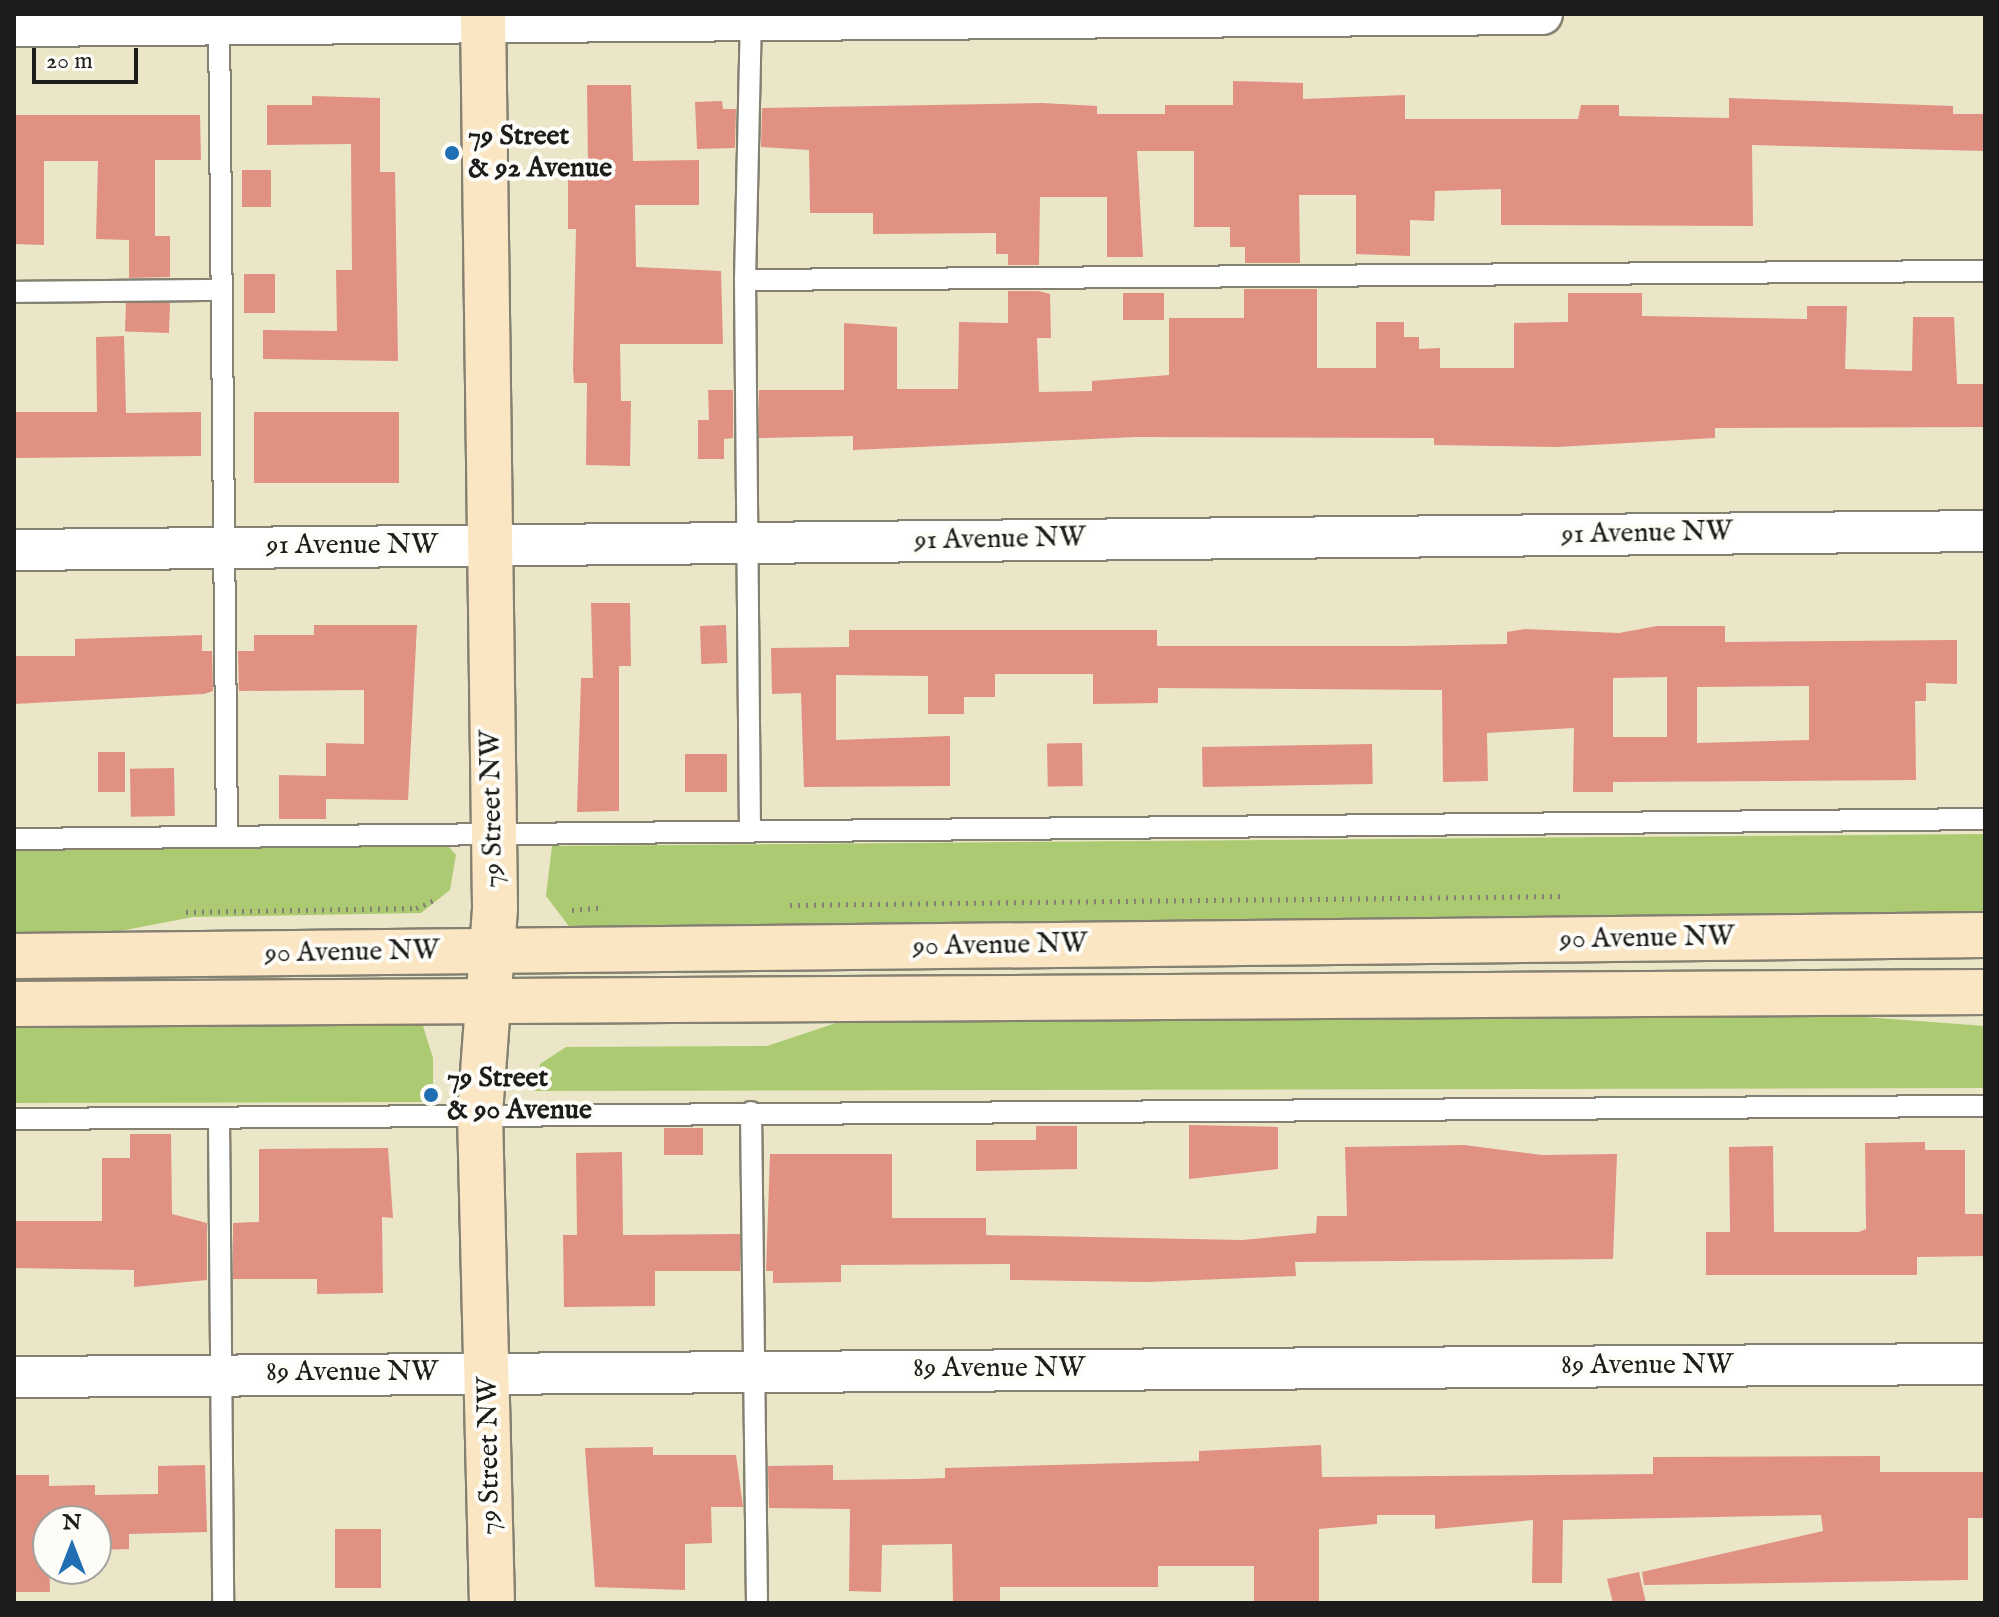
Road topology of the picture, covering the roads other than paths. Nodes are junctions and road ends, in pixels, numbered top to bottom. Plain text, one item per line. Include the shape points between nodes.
1 (1542, 14) edge
2 (1133, 15) edge
3 (751, 16) edge
4 (483, 19) edge
5 (219, 20) edge
6 (14, 26) edge
7 (1985, 271) edge
8 (745, 280) junction
9 (220, 290) junction
10 (14, 292) edge
11 (1985, 531) edge
12 (747, 543) junction
13 (487, 545) junction
14 (222, 548) junction
15 (14, 550) edge
16 (1985, 819) edge
17 (750, 831) junction
18 (494, 835) junction
19 (227, 836) junction
20 (14, 839) edge
21 (1985, 935) edge
22 (491, 952) junction
23 (14, 956) edge
24 (1985, 992) edge
25 (487, 1000) junction
26 (14, 1004) edge
27 (1985, 1106) edge
28 (751, 1112) junction
29 (480, 1114) junction
30 (14, 1119) edge
31 (219, 1120) junction
32 (1985, 1364) edge
33 (753, 1370) junction
34 (489, 1372) junction
35 (223, 1374) junction
36 (14, 1377) edge
37 (223, 1603) edge
38 (492, 1603) edge
39 (757, 1603) edge

1 - 2 street
2 - 3 street
3 - 4 street
3 - 8 lane
4 - 5 street
4 - 13 main road, 79 Street NW
5 - 6 street
5 - 9 lane
7 - 8 lane
8 - 12 lane
9 - 10 lane
9 - 14 lane
11 - 12 street, 91 Avenue NW
12 - 13 street, 91 Avenue NW
12 - 17 lane
13 - 14 street, 91 Avenue NW
13 - 18 main road, 79 Street NW
14 - 15 street, 91 Avenue NW
14 - 19 lane
16 - 17 lane
17 - 18 lane
18 - 19 lane
18 - 22 main road, 79 Street NW
19 - 20 lane
21 - 22 main road, 90 Avenue NW
22 - 23 main road, 90 Avenue NW
22 - 25 main road, 79 Street NW
24 - 25 main road, 90 Avenue NW
25 - 26 main road, 90 Avenue NW
25 - 29 main road, 79 Street NW
27 - 28 lane
28 - 29 lane
28 - 33 lane
29 - 31 lane
29 - 34 main road, 79 Street NW
30 - 31 lane
31 - 35 lane
32 - 33 street, 89 Avenue NW
33 - 34 street, 89 Avenue NW
33 - 39 lane
34 - 35 street, 89 Avenue NW
34 - 38 main road, 79 Street NW
35 - 36 street, 89 Avenue NW
35 - 37 lane

